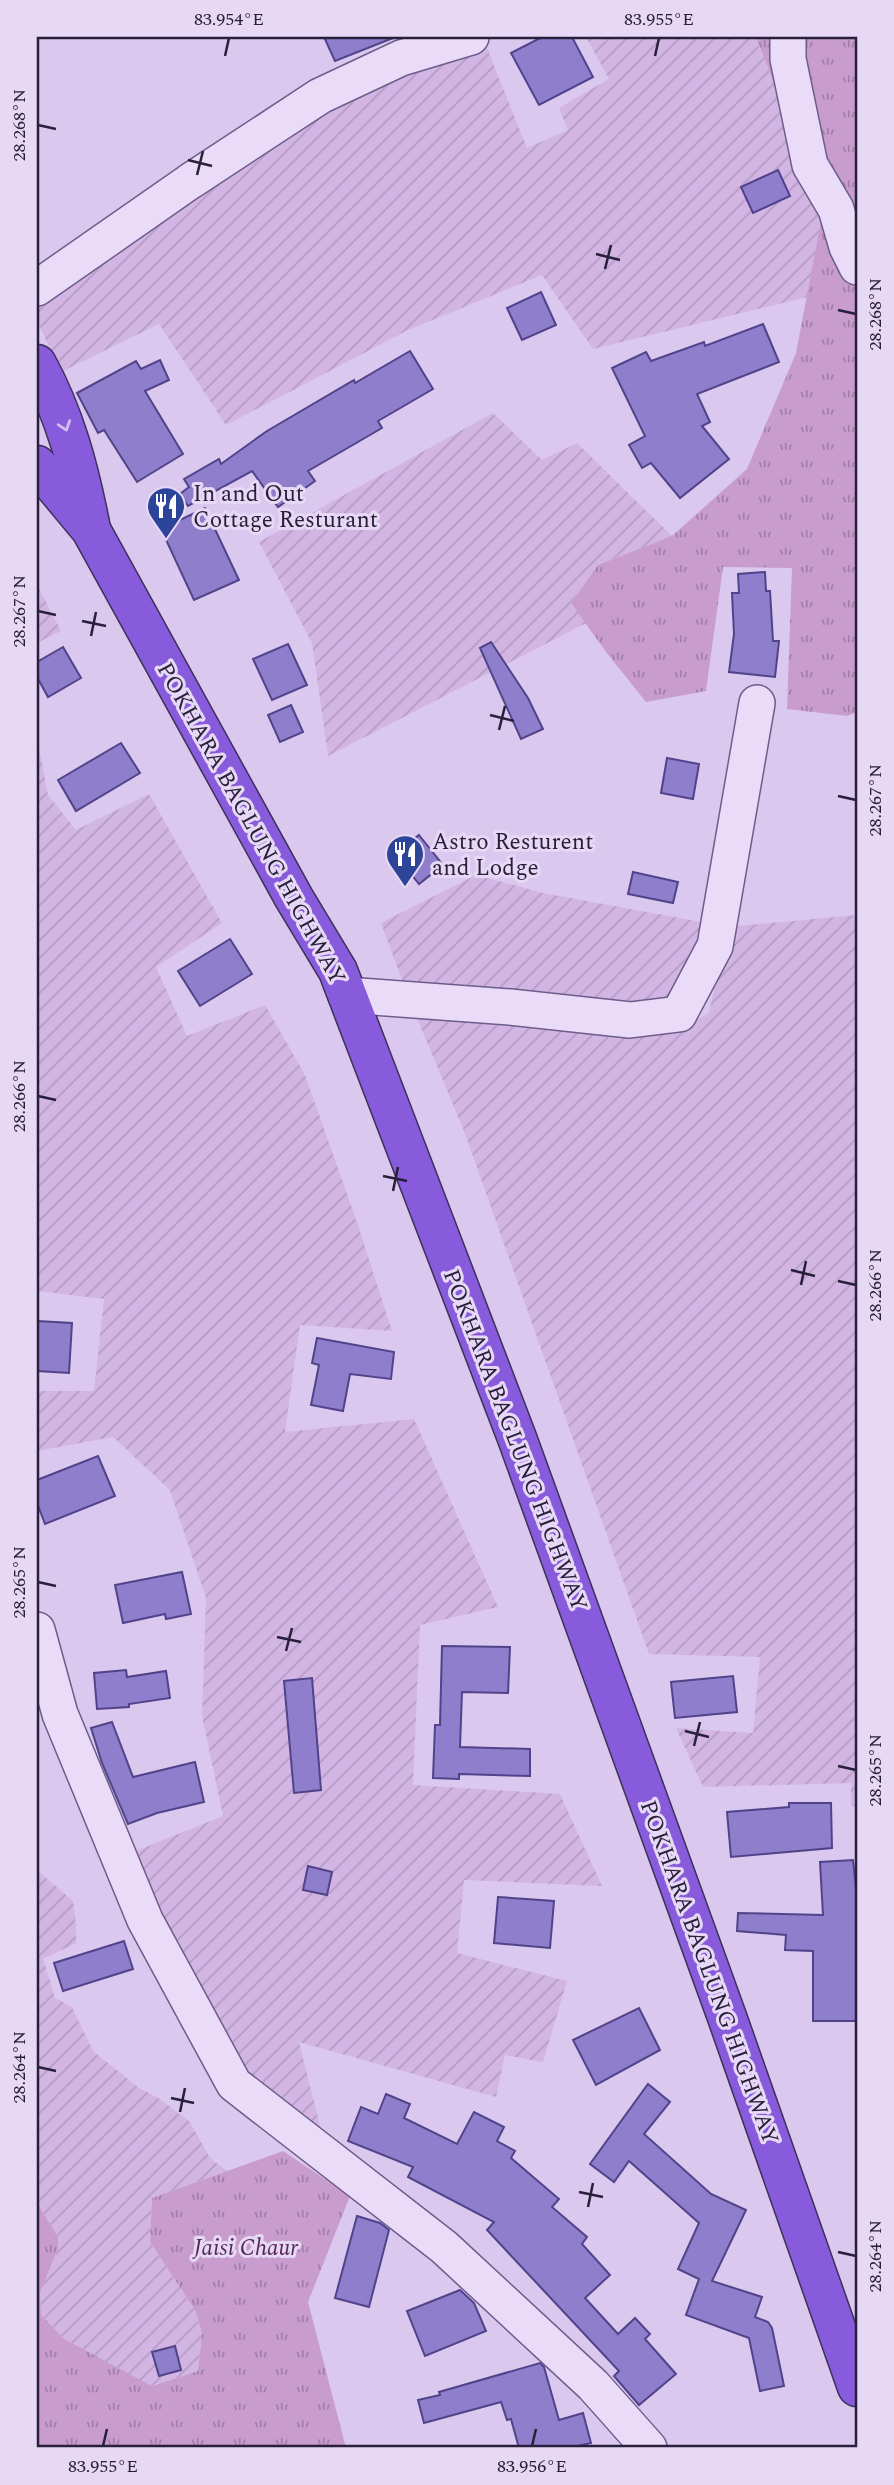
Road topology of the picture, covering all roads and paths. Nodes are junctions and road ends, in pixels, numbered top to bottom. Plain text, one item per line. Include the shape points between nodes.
1 (471, 37) edge
2 (788, 37) edge
3 (857, 267) edge
4 (37, 288) edge
5 (37, 364) edge
6 (37, 465) edge
7 (91, 530) junction
8 (757, 703) dead end
9 (346, 995) junction
10 (37, 1630) edge
11 (857, 2387) edge
12 (649, 2448) edge

1 - 4 street via 401,58 320,96
2 - 3 street via 788,59 810,165 835,209
5 -> 7 highway, POKHARA BAGLUNG HIGHWAY via 73,448
6 - 7 highway, POKHARA BAGLUNG HIGHWAY
7 - 9 highway, POKHARA BAGLUNG HIGHWAY via 338,971
8 - 9 street via 715,946 679,1014 630,1020
9 - 11 highway, POKHARA BAGLUNG HIGHWAY via 517,1438
10 - 12 street via 60,1714 145,1920 234,2084 444,2247 593,2385

